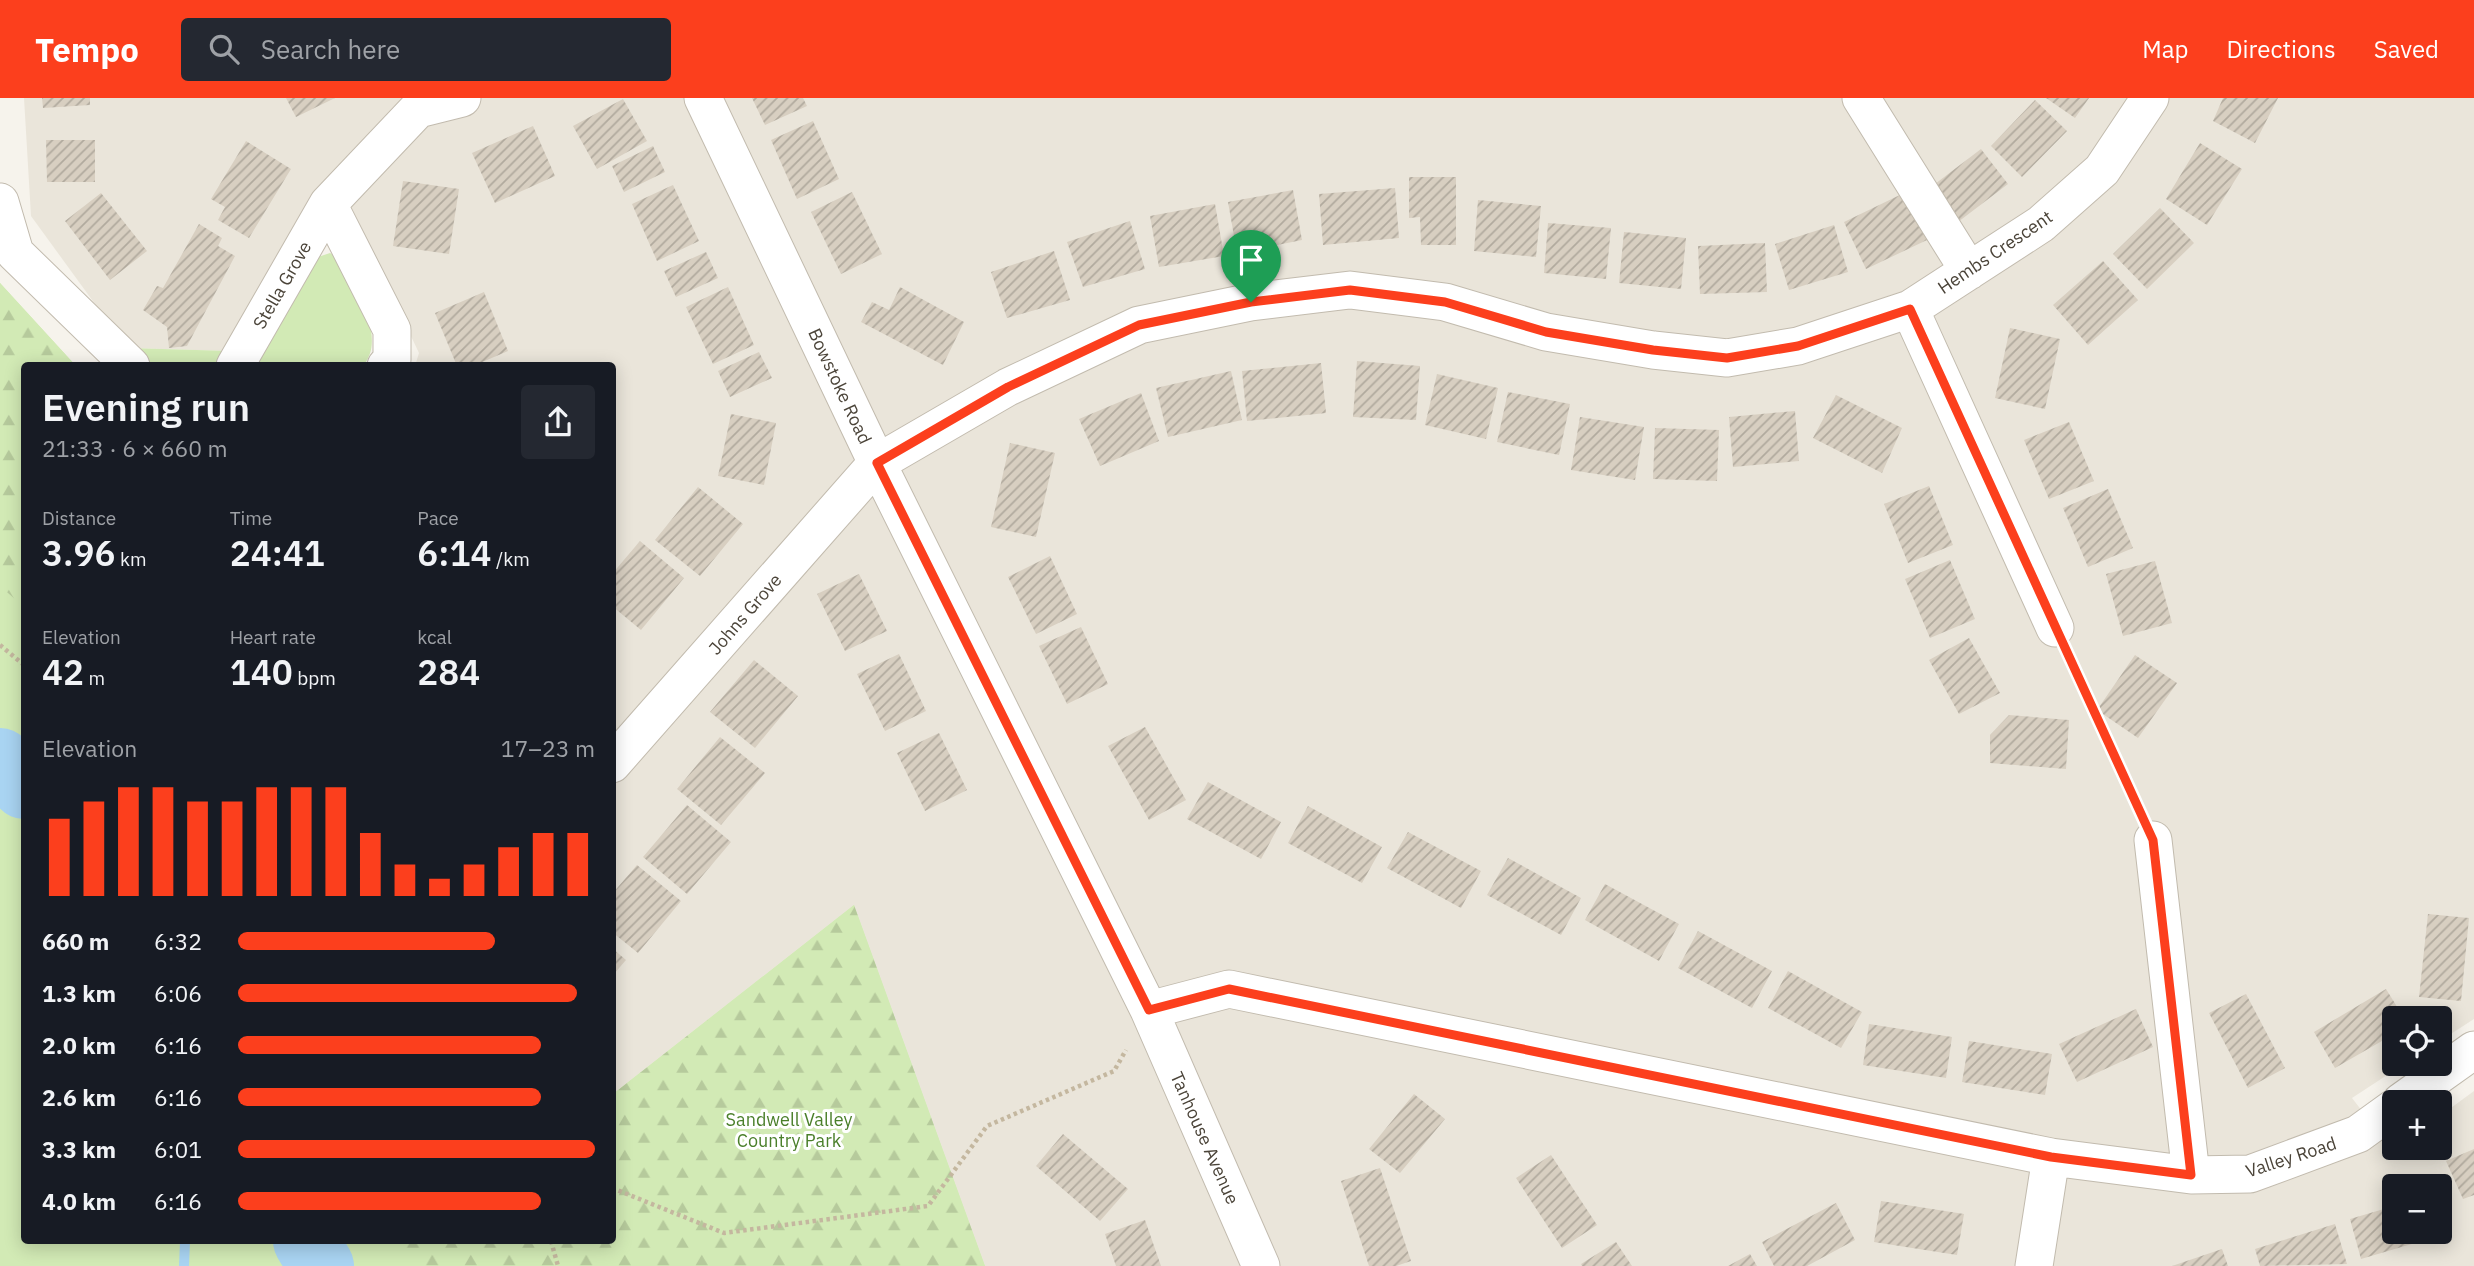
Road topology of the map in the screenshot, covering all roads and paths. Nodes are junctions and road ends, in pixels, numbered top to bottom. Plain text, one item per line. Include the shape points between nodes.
1 (462, 98) edge
2 (703, 98) edge
3 (1861, 98) edge
4 (2150, 98) edge
5 (415, 104) edge
6 (0, 202) edge
7 (328, 204) junction
8 (1969, 271) junction
9 (1910, 309) junction
10 (127, 362) edge
11 (237, 362) edge
12 (390, 362) edge
13 (877, 463) junction
14 (2055, 628) joint
15 (0, 645) edge
16 (21, 662) edge
17 (616, 759) edge
18 (2153, 840) joint
19 (1149, 1010) junction
20 (2474, 1049) edge
21 (2418, 1090) edge
22 (2382, 1117) edge
23 (2051, 1157) junction
24 (2191, 1175) junction
25 (616, 1190) edge
26 (552, 1244) edge
27 (558, 1266) edge
28 (1261, 1266) edge
29 (2034, 1266) edge

1 - 5 street, Stella Grove
2 - 13 street, Bowstoke Road
3 - 8 street
4 - 8 street, Hembs Crescent via 2102,170 2041,224
5 - 7 street, Stella Grove
6 - 10 street via 15,253
7 - 11 street, Stella Grove
7 - 12 street via 392,330
8 - 9 street, Hembs Crescent
9 - 13 street, Hembs Crescent via 1798,346 1727,358 1546,332 1445,302 1350,290 1251,302 1139,325 1008,387
9 - 14 street
13 - 17 street, Johns Grove
13 - 19 street, Bowstoke Road
14 - 18 path
15 - 16 path
18 - 24 street
19 - 23 street, Valley Road via 1229,989
19 - 25 path via 1114,1072 987,1126 928,1206 724,1233
19 - 28 street, Tanhouse Avenue
20 - 21 street
22 - 24 street, Valley Road via 2358,1134 2250,1174
23 - 24 street, Valley Road
23 - 29 street
26 - 27 path

